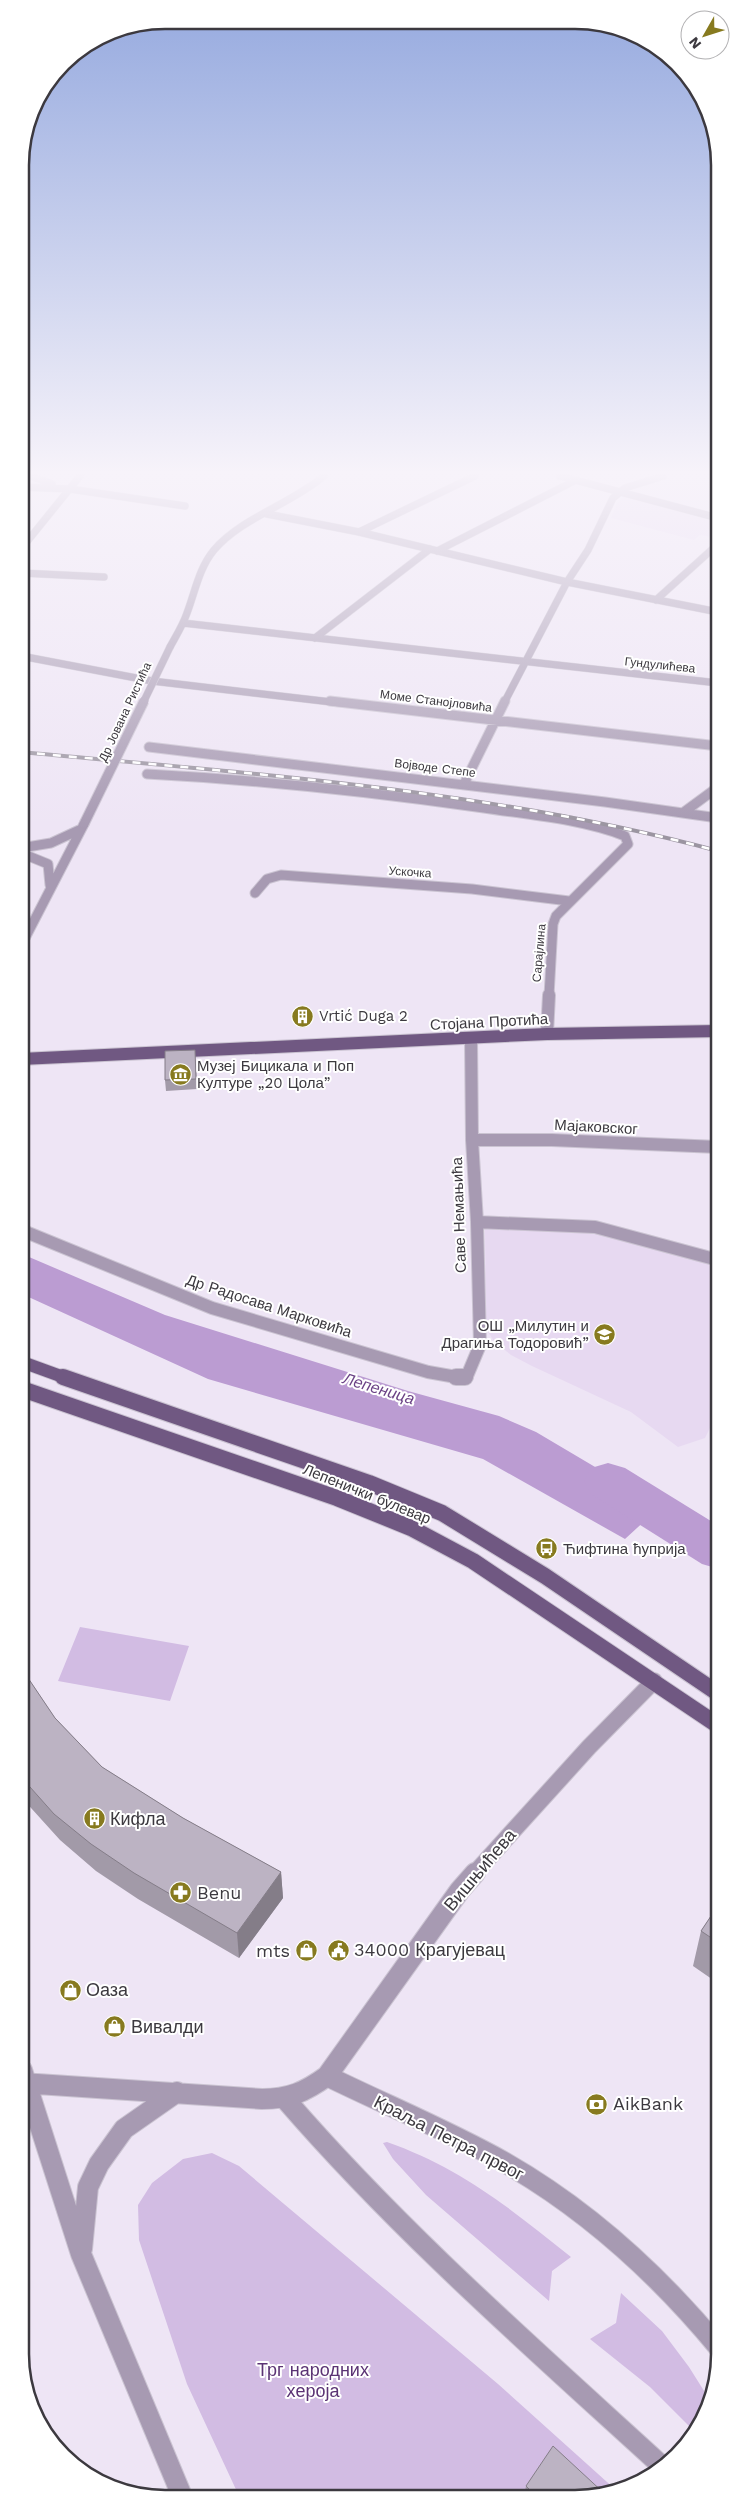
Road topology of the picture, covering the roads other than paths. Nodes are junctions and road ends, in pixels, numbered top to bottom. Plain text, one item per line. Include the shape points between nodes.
1 (193, 594) edge
2 (375, 594) edge
3 (561, 594) edge
4 (624, 594) edge
5 (663, 594) edge
6 (656, 600) junction
7 (711, 611) edge
8 (183, 623) junction
9 (315, 638) junction
10 (29, 658) edge
11 (524, 662) junction
12 (711, 682) edge
13 (495, 721) junction
14 (711, 745) edge
15 (149, 747) dead end
16 (147, 774) dead end
17 (464, 784) junction
18 (711, 793) edge
19 (684, 812) junction
20 (711, 817) edge
21 (81, 827) junction
22 (29, 847) edge
23 (29, 856) edge
24 (50, 887) junction
25 (256, 893) dead end
26 (569, 901) junction
27 (29, 930) edge
28 (711, 1030) edge
29 (547, 1034) junction
30 (471, 1038) junction
31 (29, 1059) edge
32 (472, 1140) junction
33 (711, 1147) edge
34 (477, 1222) junction
35 (29, 1233) edge
36 (711, 1258) edge
37 (29, 1365) edge
38 (455, 1379) joint
39 (29, 1391) edge
40 (654, 1681) junction
41 (711, 1689) edge
42 (711, 1720) edge
43 (327, 2076) junction
44 (29, 2079) edge
45 (177, 2092) junction
46 (29, 2094) edge
47 (286, 2100) junction
48 (81, 2254) junction
49 (711, 2338) edge
50 (657, 2462) edge
51 (179, 2490) edge

1 - 8 street, Др Јована Ристића
2 - 9 street
3 - 11 street
4 - 6 street
5 - 6 street
6 - 7 street
8 - 9 street, Гундулићева
8 - 21 street, Др Јована Ристића, bridge
9 - 11 street, Гундулићева
10 - 13 street, Моме Станојловића via 113,675
11 - 12 street, Гундулићева
11 - 13 street
13 - 14 street, Моме Станојловића
13 - 17 street
15 - 17 street, Војводе Степе
16 - 26 street, Сарајлина via 357,790 485,807 625,836 628,844
17 - 19 street, Војводе Степе
18 - 19 street
19 - 20 street, Војводе Степе
21 - 22 street via 51,843
21 - 24 street, Др Јована Ристића
23 - 24 street via 48,864
24 - 27 street, Др Јована Ристића
25 - 26 street, Ускочка via 267,879 281,875 495,891
26 - 29 street, Сарајлина via 553,924
28 - 29 main road, Стојана Протића
29 - 30 main road, Стојана Протића
30 - 31 main road, Стојана Протића
30 - 32 street, Саве Немањића
32 - 33 street, Мајаковског
32 - 34 street, Саве Немањића
34 - 36 street via 595,1227
34 - 38 street, Саве Немањића via 480,1345 466,1376
35 - 38 street, Др Радосава Марковића via 212,1308
37 - 41 main road, Лепенички булевар via 369,1483 442,1513 545,1576
39 - 40 main road, Лепенички булевар via 337,1498 411,1528 473,1561
40 - 42 main road, Лепенички булевар
40 - 43 street, Вишњићева via 588,1747 460,1890
43 - 47 street
43 - 49 street, Краља Петра првог via 470,2144 541,2186 617,2243 654,2276
44 - 45 street
45 - 47 street
45 - 48 street via 124,2129 99,2164 88,2187
46 - 48 street
47 - 50 street via 339,2161 531,2346
48 - 51 street

